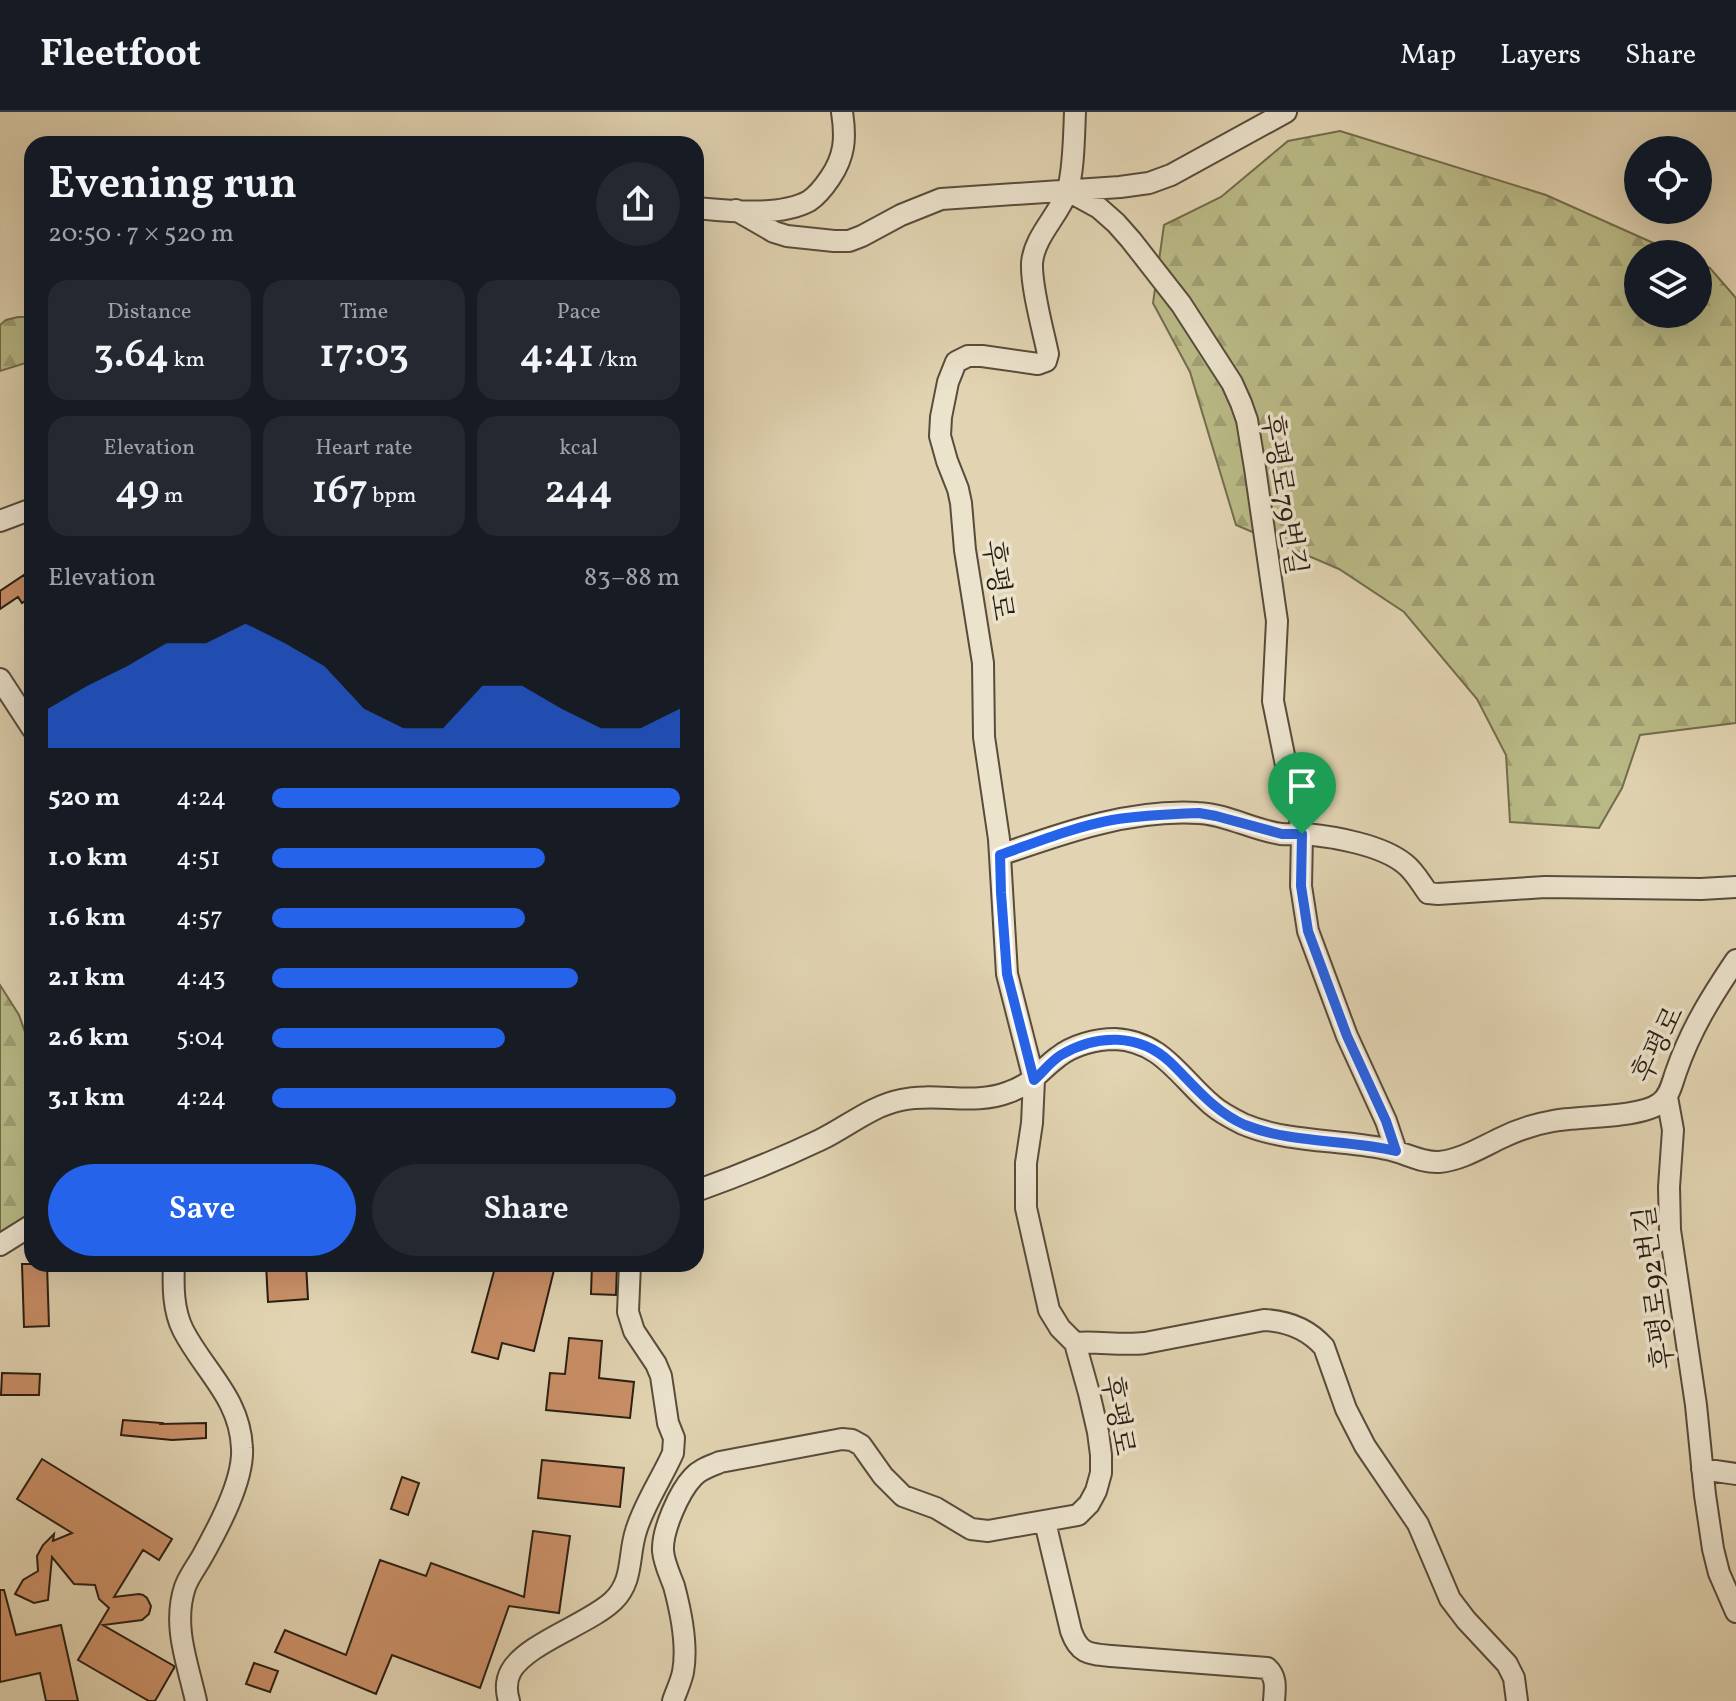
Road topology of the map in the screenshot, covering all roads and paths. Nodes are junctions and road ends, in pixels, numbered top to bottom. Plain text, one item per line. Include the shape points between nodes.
1 (842, 112) edge
2 (1075, 112) edge
3 (1286, 112) edge
4 (1068, 191) junction
5 (704, 208) edge
6 (736, 210) junction
7 (24, 512) edge
8 (0, 521) edge
9 (0, 679) edge
10 (24, 716) edge
11 (1302, 834) junction
12 (1000, 855) junction
13 (1736, 887) edge
14 (1736, 960) edge
15 (1034, 1080) junction
16 (1667, 1097) junction
17 (1396, 1151) junction
18 (704, 1188) edge
19 (24, 1230) edge
20 (0, 1245) edge
21 (174, 1272) edge
22 (630, 1272) edge
23 (1075, 1343) junction
24 (1702, 1469) junction
25 (1736, 1474) edge
26 (1045, 1522) junction
27 (1736, 1612) edge
28 (196, 1701) edge
29 (509, 1701) edge
30 (673, 1701) edge
31 (1274, 1701) edge
32 (1517, 1701) edge

1 - 6 street via 842,153 823,189 794,207
2 - 4 street
3 - 4 street via 1149,183
4 - 6 street via 941,199 849,241 787,236
4 - 11 street, 후평로79번길 via 1099,208 1131,240 1181,304 1241,403 1277,621 1273,701
4 - 12 street, 후평로 via 1032,262 1046,361 968,356 956,362 941,417 940,436 961,503 983,663 984,737
5 - 6 street
7 - 8 street
9 - 10 street
11 - 12 street via 1199,813 1165,814 1110,820
11 - 13 street via 1335,838 1403,861 1428,893
11 - 17 street, 후평로79번길 via 1301,886 1308,931
12 - 15 street, 후평로 via 1007,974
14 - 16 street, 후평로 via 1699,1017
15 - 17 street, 후평로 via 1059,1056 1079,1046 1134,1041 1169,1061 1215,1108 1242,1123 1270,1134
15 - 18 street, 후평로 via 990,1098 931,1097 879,1107 820,1140
15 - 23 street, 후평로 via 1026,1208 1049,1310
16 - 17 street, 후평로 via 1643,1110 1552,1121 1438,1162
16 - 24 street, 후평로92번길 via 1673,1130 1670,1230
19 - 20 street
21 - 28 street via 182,1327 229,1399 240,1424 243,1452 227,1507 186,1586 181,1607 180,1630
22 - 29 street via 628,1312 661,1376 673,1453 635,1532 624,1586 614,1600 512,1669
23 - 26 street, 후평로 via 1098,1432 1101,1473 1089,1504 1078,1515
23 - 32 street via 1128,1345 1264,1320 1278,1320 1317,1339 1365,1446 1418,1524 1450,1599 1507,1664
24 - 25 street
24 - 27 street, 후평로92번길 via 1713,1549
26 - 30 street, 후평로 via 971,1529 903,1496 852,1440 704,1469 693,1477 664,1536 684,1649
26 - 31 street via 1065,1613 1081,1650 1267,1668 1273,1674

